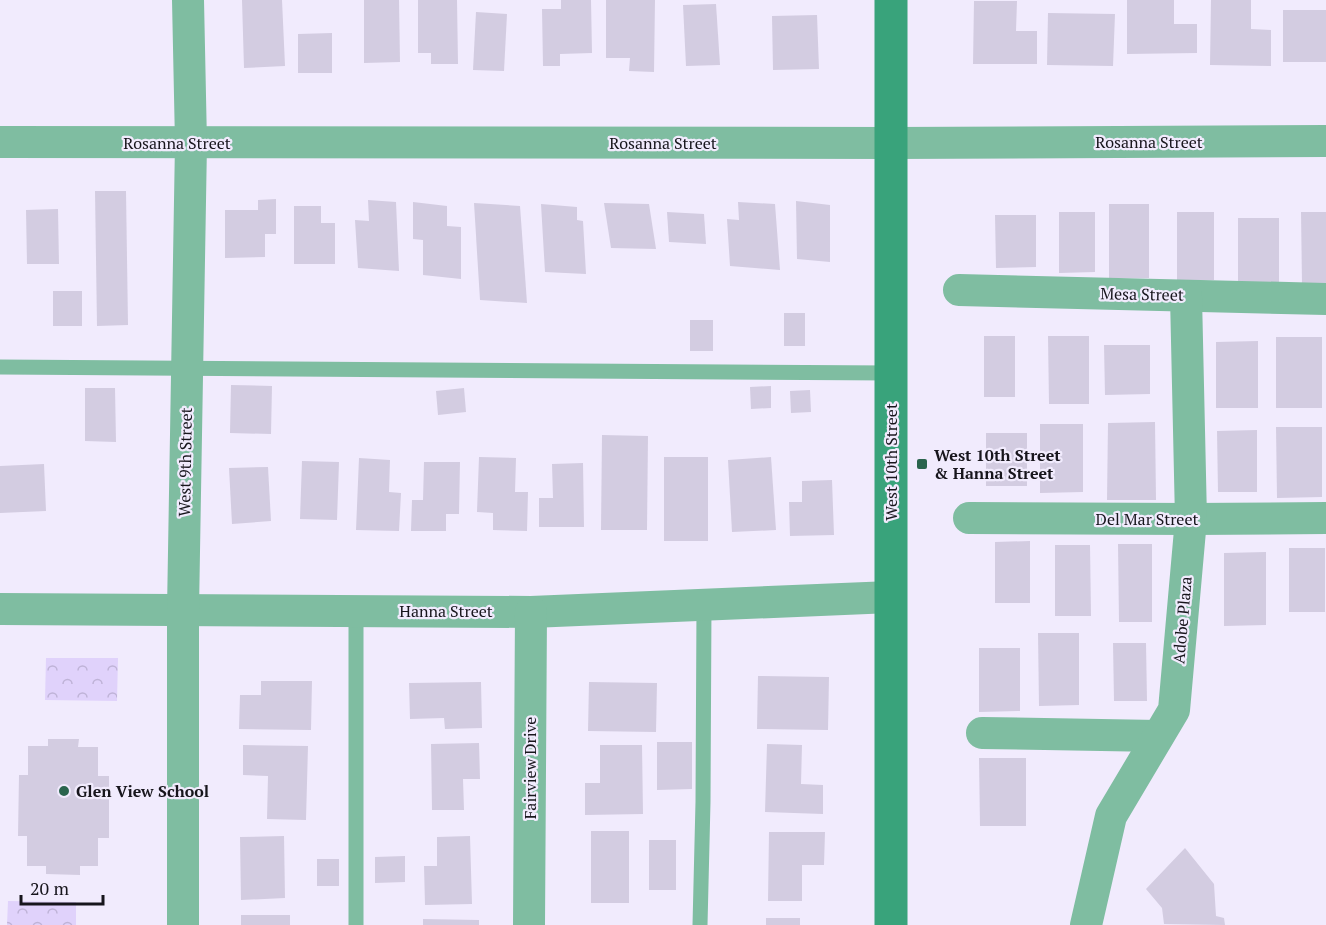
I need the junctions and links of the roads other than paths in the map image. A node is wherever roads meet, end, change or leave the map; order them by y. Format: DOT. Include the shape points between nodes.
graph roads {
  1 [pos="188,0"];
  2 [pos="891,0"];
  3 [pos="1326,141"];
  4 [pos="0,142"];
  5 [pos="191,143"];
  6 [pos="891,143"];
  7 [pos="959,290"];
  8 [pos="1186,296"];
  9 [pos="1326,299"];
  10 [pos="0,367"];
  11 [pos="187,368"];
  12 [pos="891,373"];
  13 [pos="969,518"];
  14 [pos="1326,518"];
  15 [pos="1191,519"];
  16 [pos="891,597"];
  17 [pos="704,605"];
  18 [pos="0,609"];
  19 [pos="183,610"];
  20 [pos="356,611"];
  21 [pos="531,612"];
  22 [pos="982,733"];
  23 [pos="1158,736"];
  24 [pos="183,925"];
  25 [pos="356,925"];
  26 [pos="529,925"];
  27 [pos="700,925"];
  28 [pos="891,925"];
  29 [pos="1086,925"];
  1 -- 5 [label="street, West 9th Street"];
  2 -- 6 [label="street, West 10th Street"];
  3 -- 6 [label="street, Rosanna Street"];
  4 -- 5 [label="street, Rosanna Street"];
  5 -- 6 [label="street, Rosanna Street"];
  5 -- 11 [label="street, West 9th Street"];
  6 -- 12 [label="street, West 10th Street"];
  7 -- 8 [label="street, Mesa Street"];
  8 -- 9 [label="street, Mesa Street"];
  8 -- 15 [label="street, Adobe Plaza"];
  10 -- 11 [label="lane"];
  11 -- 12 [label="lane"];
  11 -- 19 [label="street, West 9th Street"];
  12 -- 16 [label="street, West 10th Street"];
  13 -- 15 [label="street, Del Mar Street"];
  14 -- 15 [label="street, Del Mar Street"];
  15 -- 23 [label="street, Adobe Plaza" via="1174,710"];
  16 -- 17 [label="street, Hanna Street"];
  16 -- 28 [label="street, West 10th Street"];
  17 -- 21 [label="street, Hanna Street"];
  17 -- 27 [label="lane"];
  18 -- 19 [label="street, Hanna Street"];
  19 -- 20 [label="street, Hanna Street"];
  19 -- 24 [label="street, West 9th Street"];
  20 -- 21 [label="street, Hanna Street"];
  20 -- 25 [label="lane"];
  21 -- 26 [label="street, Fairview Drive"];
  22 -- 23 [label="street"];
  23 -- 29 [label="street, Adobe Plaza" via="1111,816"];
}
